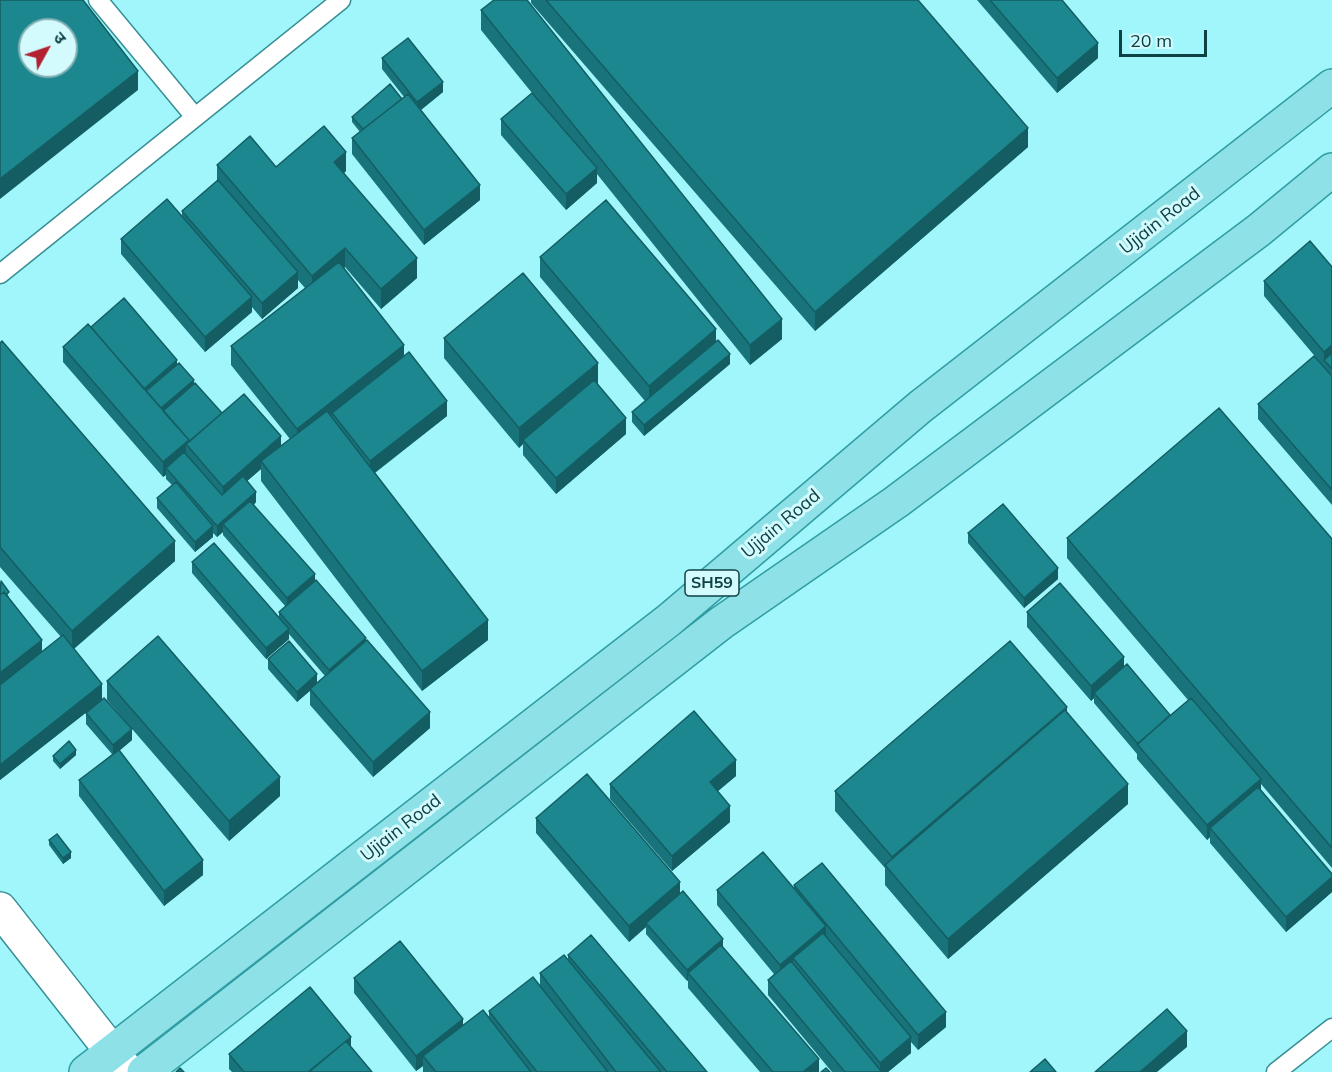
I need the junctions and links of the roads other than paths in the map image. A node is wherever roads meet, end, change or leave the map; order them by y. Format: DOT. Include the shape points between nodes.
graph roads {
  1 [pos="98,0"];
  2 [pos="341,0"];
  3 [pos="1332,86"];
  4 [pos="195,117"];
  5 [pos="1332,170"];
  6 [pos="0,274"];
  7 [pos="0,909"];
  8 [pos="1332,1028"];
  9 [pos="120,1062"];
  10 [pos="86,1072"];
  11 [pos="144,1072"];
  12 [pos="1276,1072"];
  1 -- 4 [label="lane"];
  2 -- 4 [label="lane"];
  3 -- 9 [label="main road, Ujjain Road / SH59" via="920,406 669,620"];
  4 -- 6 [label="lane"];
  5 -- 11 [label="main road, Ujjain Road / SH59" via="1259,230 896,502 721,623"];
  7 -- 9 [label="street"];
  8 -- 12 [label="lane"];
  9 -- 10 [label="main road, Ujjain Road / SH59"];
}
